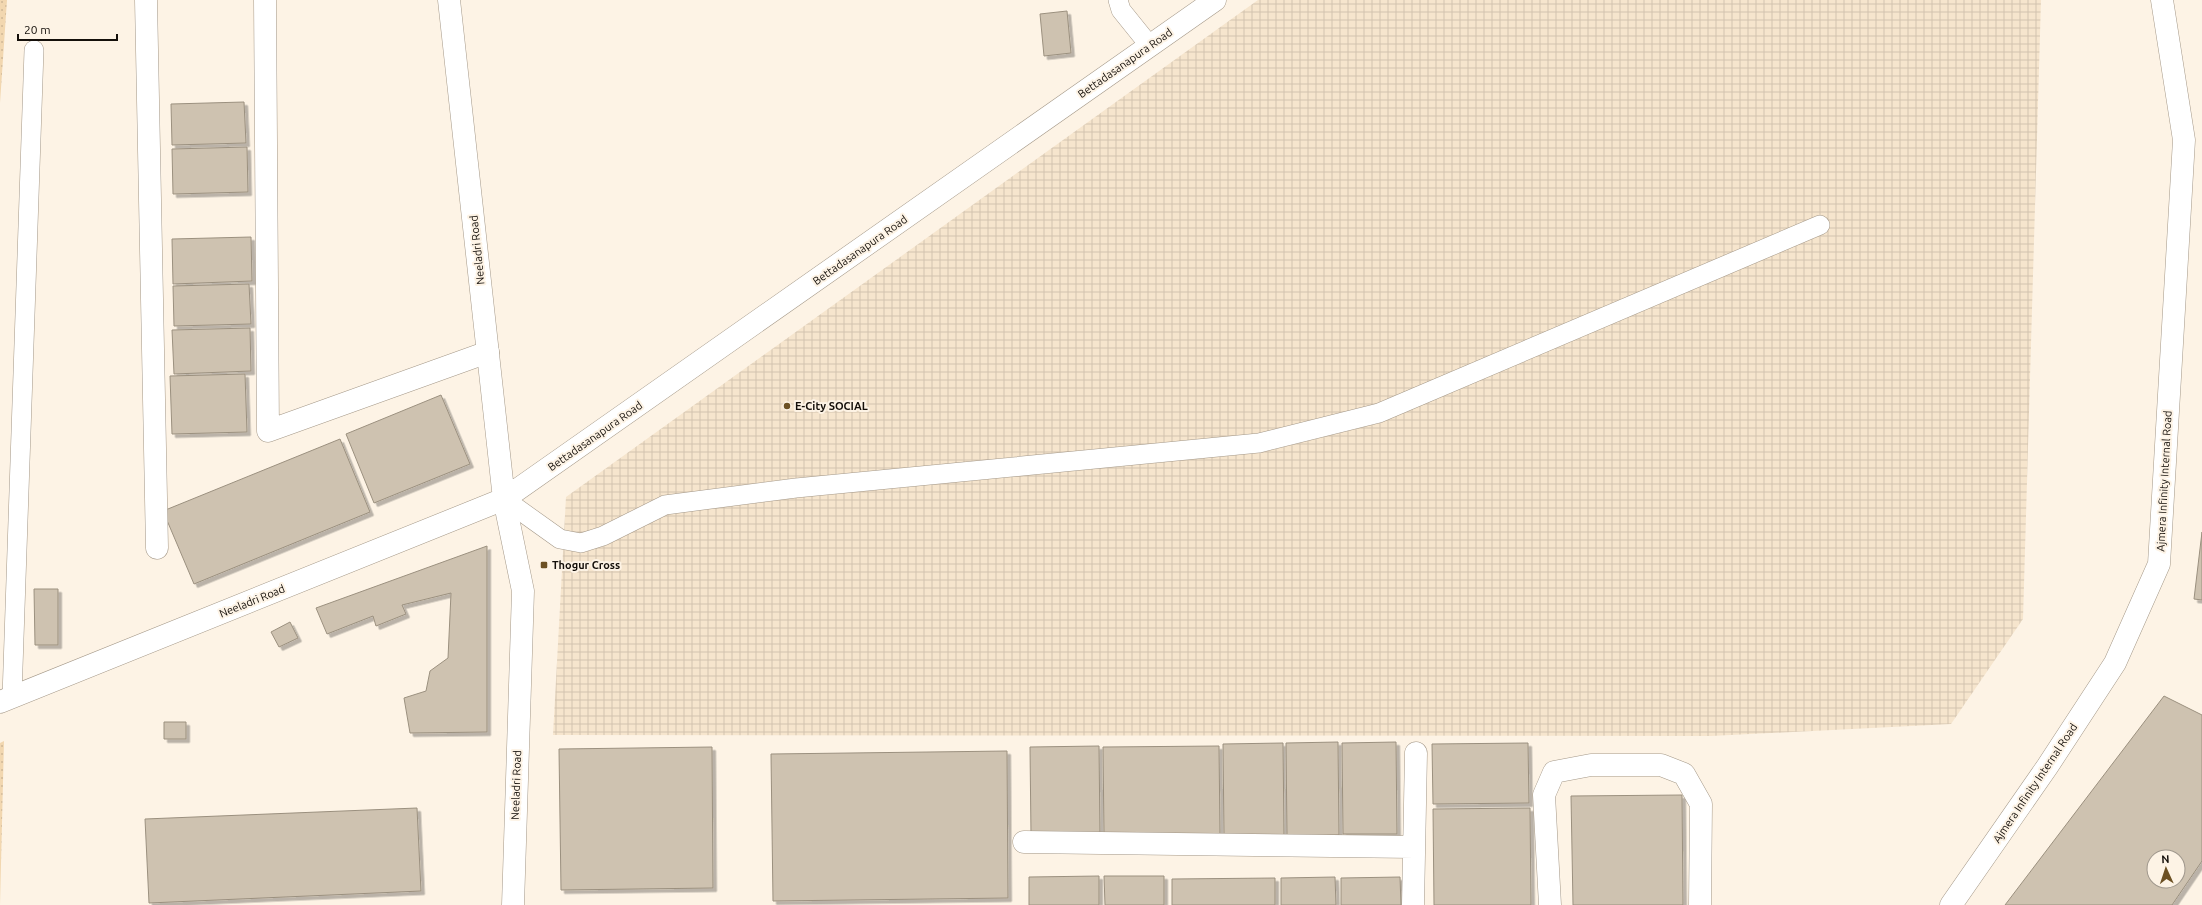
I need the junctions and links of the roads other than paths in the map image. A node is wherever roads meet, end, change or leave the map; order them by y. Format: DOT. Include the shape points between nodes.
graph roads {
  1 [pos="146,0"];
  2 [pos="265,0"];
  3 [pos="449,0"];
  4 [pos="1118,0"];
  5 [pos="1215,0"];
  6 [pos="2162,0"];
  7 [pos="1150,46"];
  8 [pos="34,50"];
  9 [pos="1820,225"];
  10 [pos="488,352"];
  11 [pos="504,499"];
  12 [pos="157,548"];
  13 [pos="6,699"];
  14 [pos="1416,753"];
  15 [pos="1024,842"];
  16 [pos="1414,846"];
  17 [pos="513,905"];
  18 [pos="1413,905"];
  19 [pos="1550,905"];
  20 [pos="1700,905"];
  21 [pos="1951,905"];
  1 -- 12 [label="street"];
  2 -- 10 [label="street" via="268,431"];
  3 -- 10 [label="street, Neeladri Road"];
  4 -- 7 [label="lane" via="1121,10"];
  5 -- 7 [label="street, Bettadasanapura Road"];
  6 -- 21 [label="street, Ajmera Infinity Internal Road" via="2184,140 2159,564 2115,663 2047,767"];
  7 -- 11 [label="street, Bettadasanapura Road"];
  8 -- 13 [label="lane"];
  9 -- 11 [label="lane" via="1379,413 1259,443 796,488 665,504 603,536 581,543 560,539"];
  10 -- 11 [label="street, Neeladri Road"];
  11 -- 13 [label="street, Neeladri Road"];
  11 -- 17 [label="street, Neeladri Road" via="523,591"];
  14 -- 16 [label="street"];
  15 -- 16 [label="street"];
  16 -- 18 [label="street"];
  19 -- 20 [label="street" via="1544,795 1554,772 1591,764 1661,765 1684,774 1701,804"];
}
